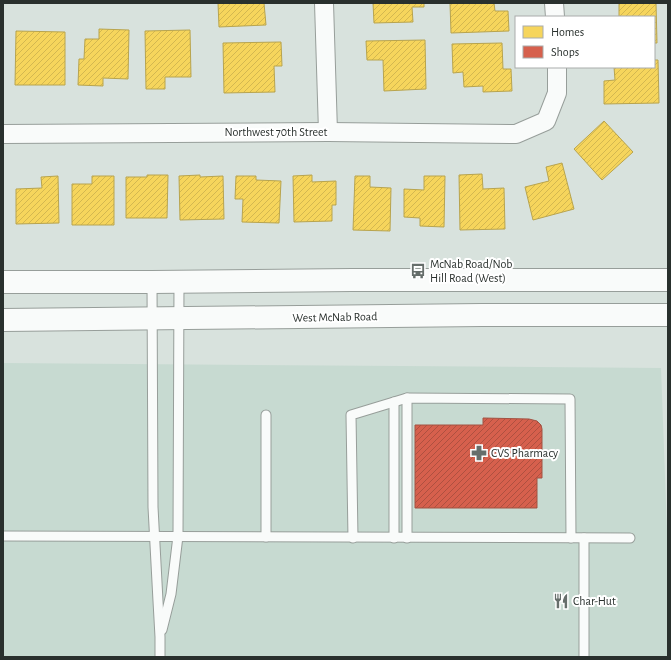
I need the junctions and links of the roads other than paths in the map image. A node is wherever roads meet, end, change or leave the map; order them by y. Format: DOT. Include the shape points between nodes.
graph roads {
  1 [pos="324,3"];
  2 [pos="554,3"];
  3 [pos="555,16"];
  4 [pos="557,68"];
  5 [pos="328,132"];
  6 [pos="3,134"];
  7 [pos="668,280"];
  8 [pos="3,282"];
  9 [pos="152,282"];
  10 [pos="179,282"];
  11 [pos="668,315"];
  12 [pos="152,319"];
  13 [pos="179,319"];
  14 [pos="3,320"];
  15 [pos="407,398"];
  16 [pos="394,402"];
  17 [pos="266,414"];
  18 [pos="3,536"];
  19 [pos="178,536"];
  20 [pos="155,537"];
  21 [pos="266,537"];
  22 [pos="353,538"];
  23 [pos="394,538"];
  24 [pos="407,538"];
  25 [pos="571,538"];
  26 [pos="584,538"];
  27 [pos="630,538"];
  28 [pos="160,637"];
  29 [pos="160,657"];
  30 [pos="584,657"];
  1 -- 5 [label="street"];
  2 -- 3 [label="street"];
  4 -- 5 [label="street, Northwest 70th Street" via="557,93 546,121 516,134"];
  5 -- 6 [label="street, Northwest 70th Street"];
  7 -- 10 [label="main road"];
  8 -- 9 [label="main road"];
  9 -- 10 [label="main road"];
  9 -- 12 [label="lane"];
  10 -- 13 [label="lane"];
  11 -- 13 [label="main road, West McNab Road"];
  12 -- 13 [label="main road, West McNab Road"];
  12 -- 14 [label="main road, West McNab Road"];
  12 -- 20 [label="lane"];
  13 -- 19 [label="lane"];
  15 -- 16 [label="lane"];
  15 -- 24 [label="lane"];
  15 -- 25 [label="lane" via="570,399"];
  16 -- 22 [label="lane" via="351,414"];
  16 -- 23 [label="lane"];
  17 -- 21 [label="lane"];
  18 -- 20 [label="lane"];
  19 -- 20 [label="lane"];
  19 -- 21 [label="lane"];
  19 -- 28 [label="lane" via="171,594"];
  20 -- 28 [label="lane"];
  21 -- 22 [label="lane"];
  22 -- 23 [label="lane"];
  23 -- 24 [label="lane"];
  24 -- 25 [label="lane"];
  25 -- 26 [label="lane"];
  26 -- 27 [label="lane"];
  26 -- 30 [label="lane"];
  28 -- 29 [label="lane"];
}
